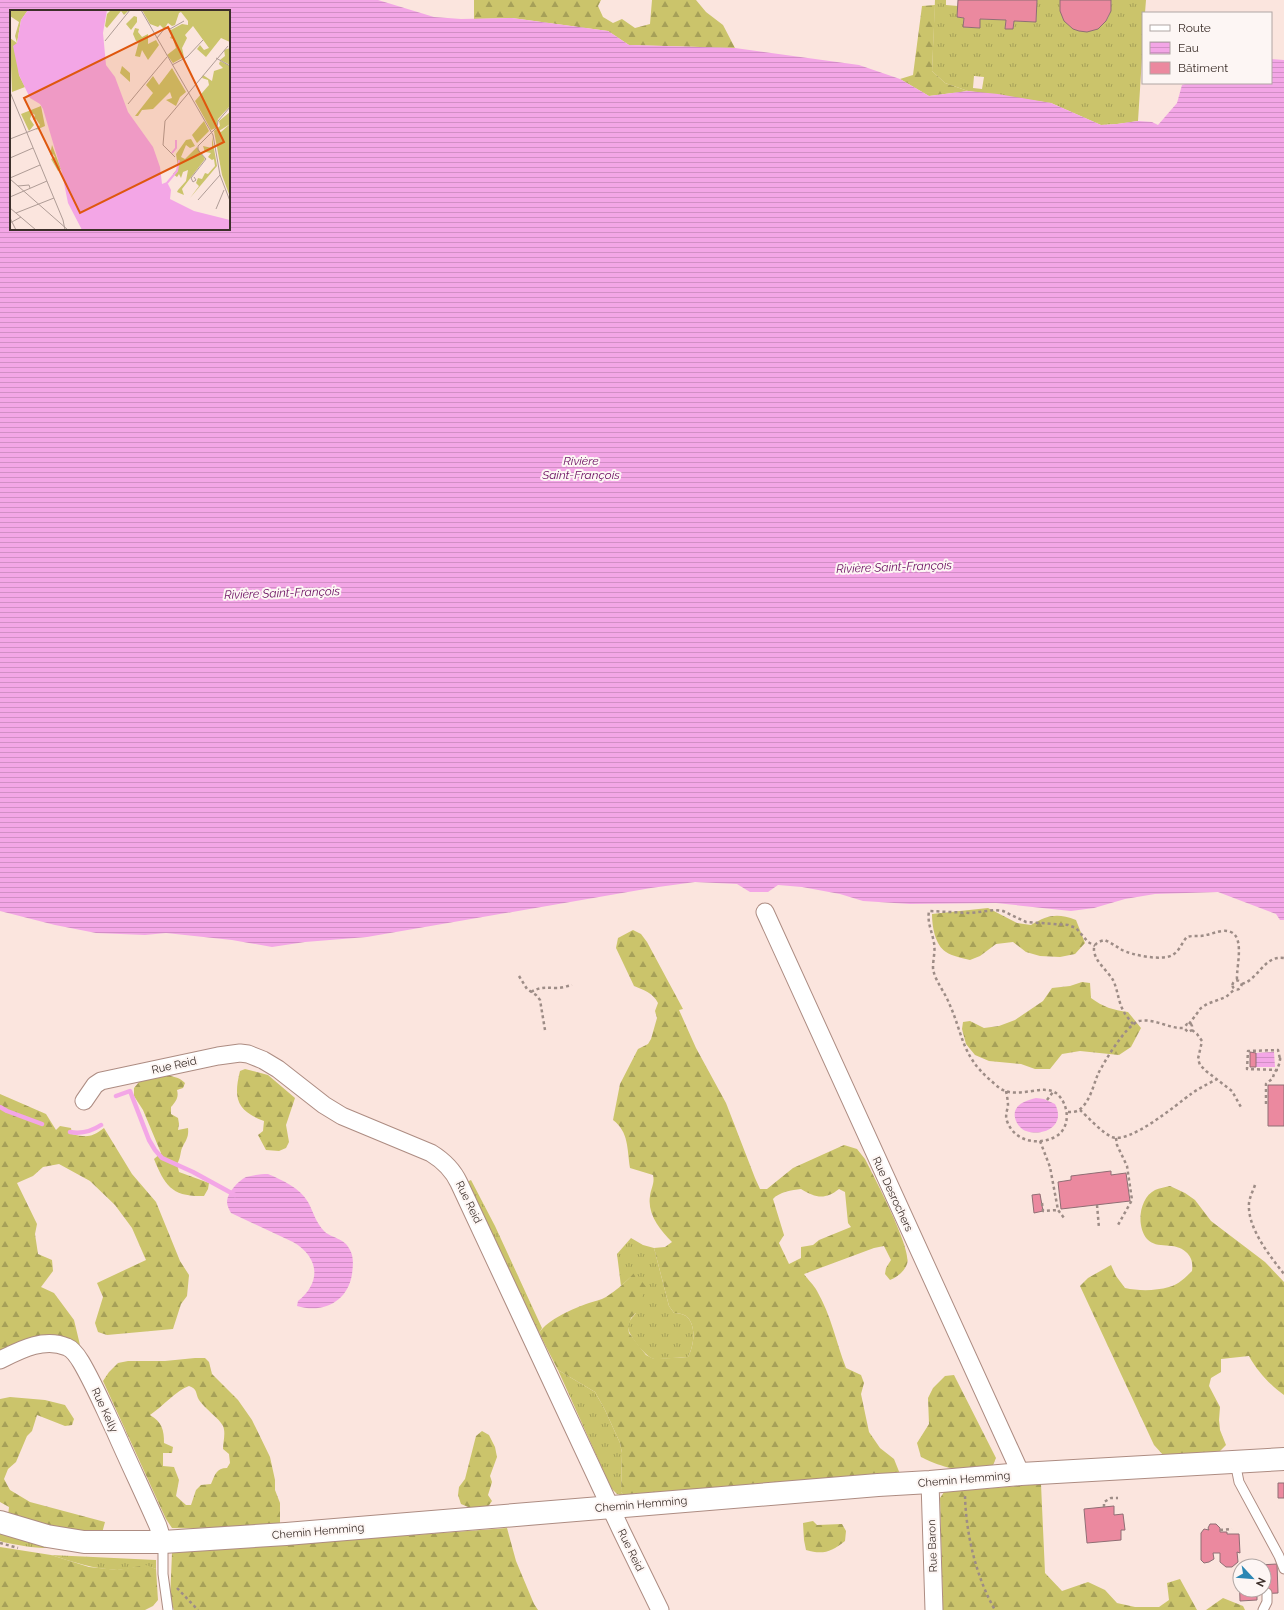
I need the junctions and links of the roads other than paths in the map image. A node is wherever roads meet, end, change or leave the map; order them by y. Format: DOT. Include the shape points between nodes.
graph roads {
  1 [pos="765,912"];
  2 [pos="84,1102"];
  3 [pos="0,1360"];
  4 [pos="1284,1459"];
  5 [pos="1235,1462"];
  6 [pos="1021,1474"];
  7 [pos="930,1482"];
  8 [pos="610,1507"];
  9 [pos="0,1522"];
  10 [pos="163,1542"];
  11 [pos="1284,1569"];
  12 [pos="1267,1598"];
  13 [pos="168,1610"];
  14 [pos="660,1610"];
  15 [pos="934,1610"];
  16 [pos="1263,1610"];
  1 -- 6 [label="street, Rue Desrochers"];
  2 -- 8 [label="street, Rue Reid" via="95,1084 101,1081 218,1056 248,1054 272,1065 342,1116 439,1158 453,1171 460,1183"];
  3 -- 10 [label="street, Rue Kelly" via="24,1348 44,1344 69,1347 74,1352 101,1401"];
  4 -- 5 [label="street, Chemin Hemming"];
  5 -- 6 [label="street, Chemin Hemming"];
  5 -- 11 [label="lane" via="1239,1482"];
  6 -- 7 [label="street, Chemin Hemming"];
  7 -- 8 [label="street, Chemin Hemming"];
  7 -- 15 [label="street, Rue Baron"];
  8 -- 10 [label="street, Chemin Hemming"];
  8 -- 14 [label="street, Rue Reid"];
  9 -- 10 [label="street, Chemin Hemming" via="48,1536 84,1542"];
  10 -- 13 [label="lane" via="162,1574"];
  12 -- 16 [label="lane"];
}
